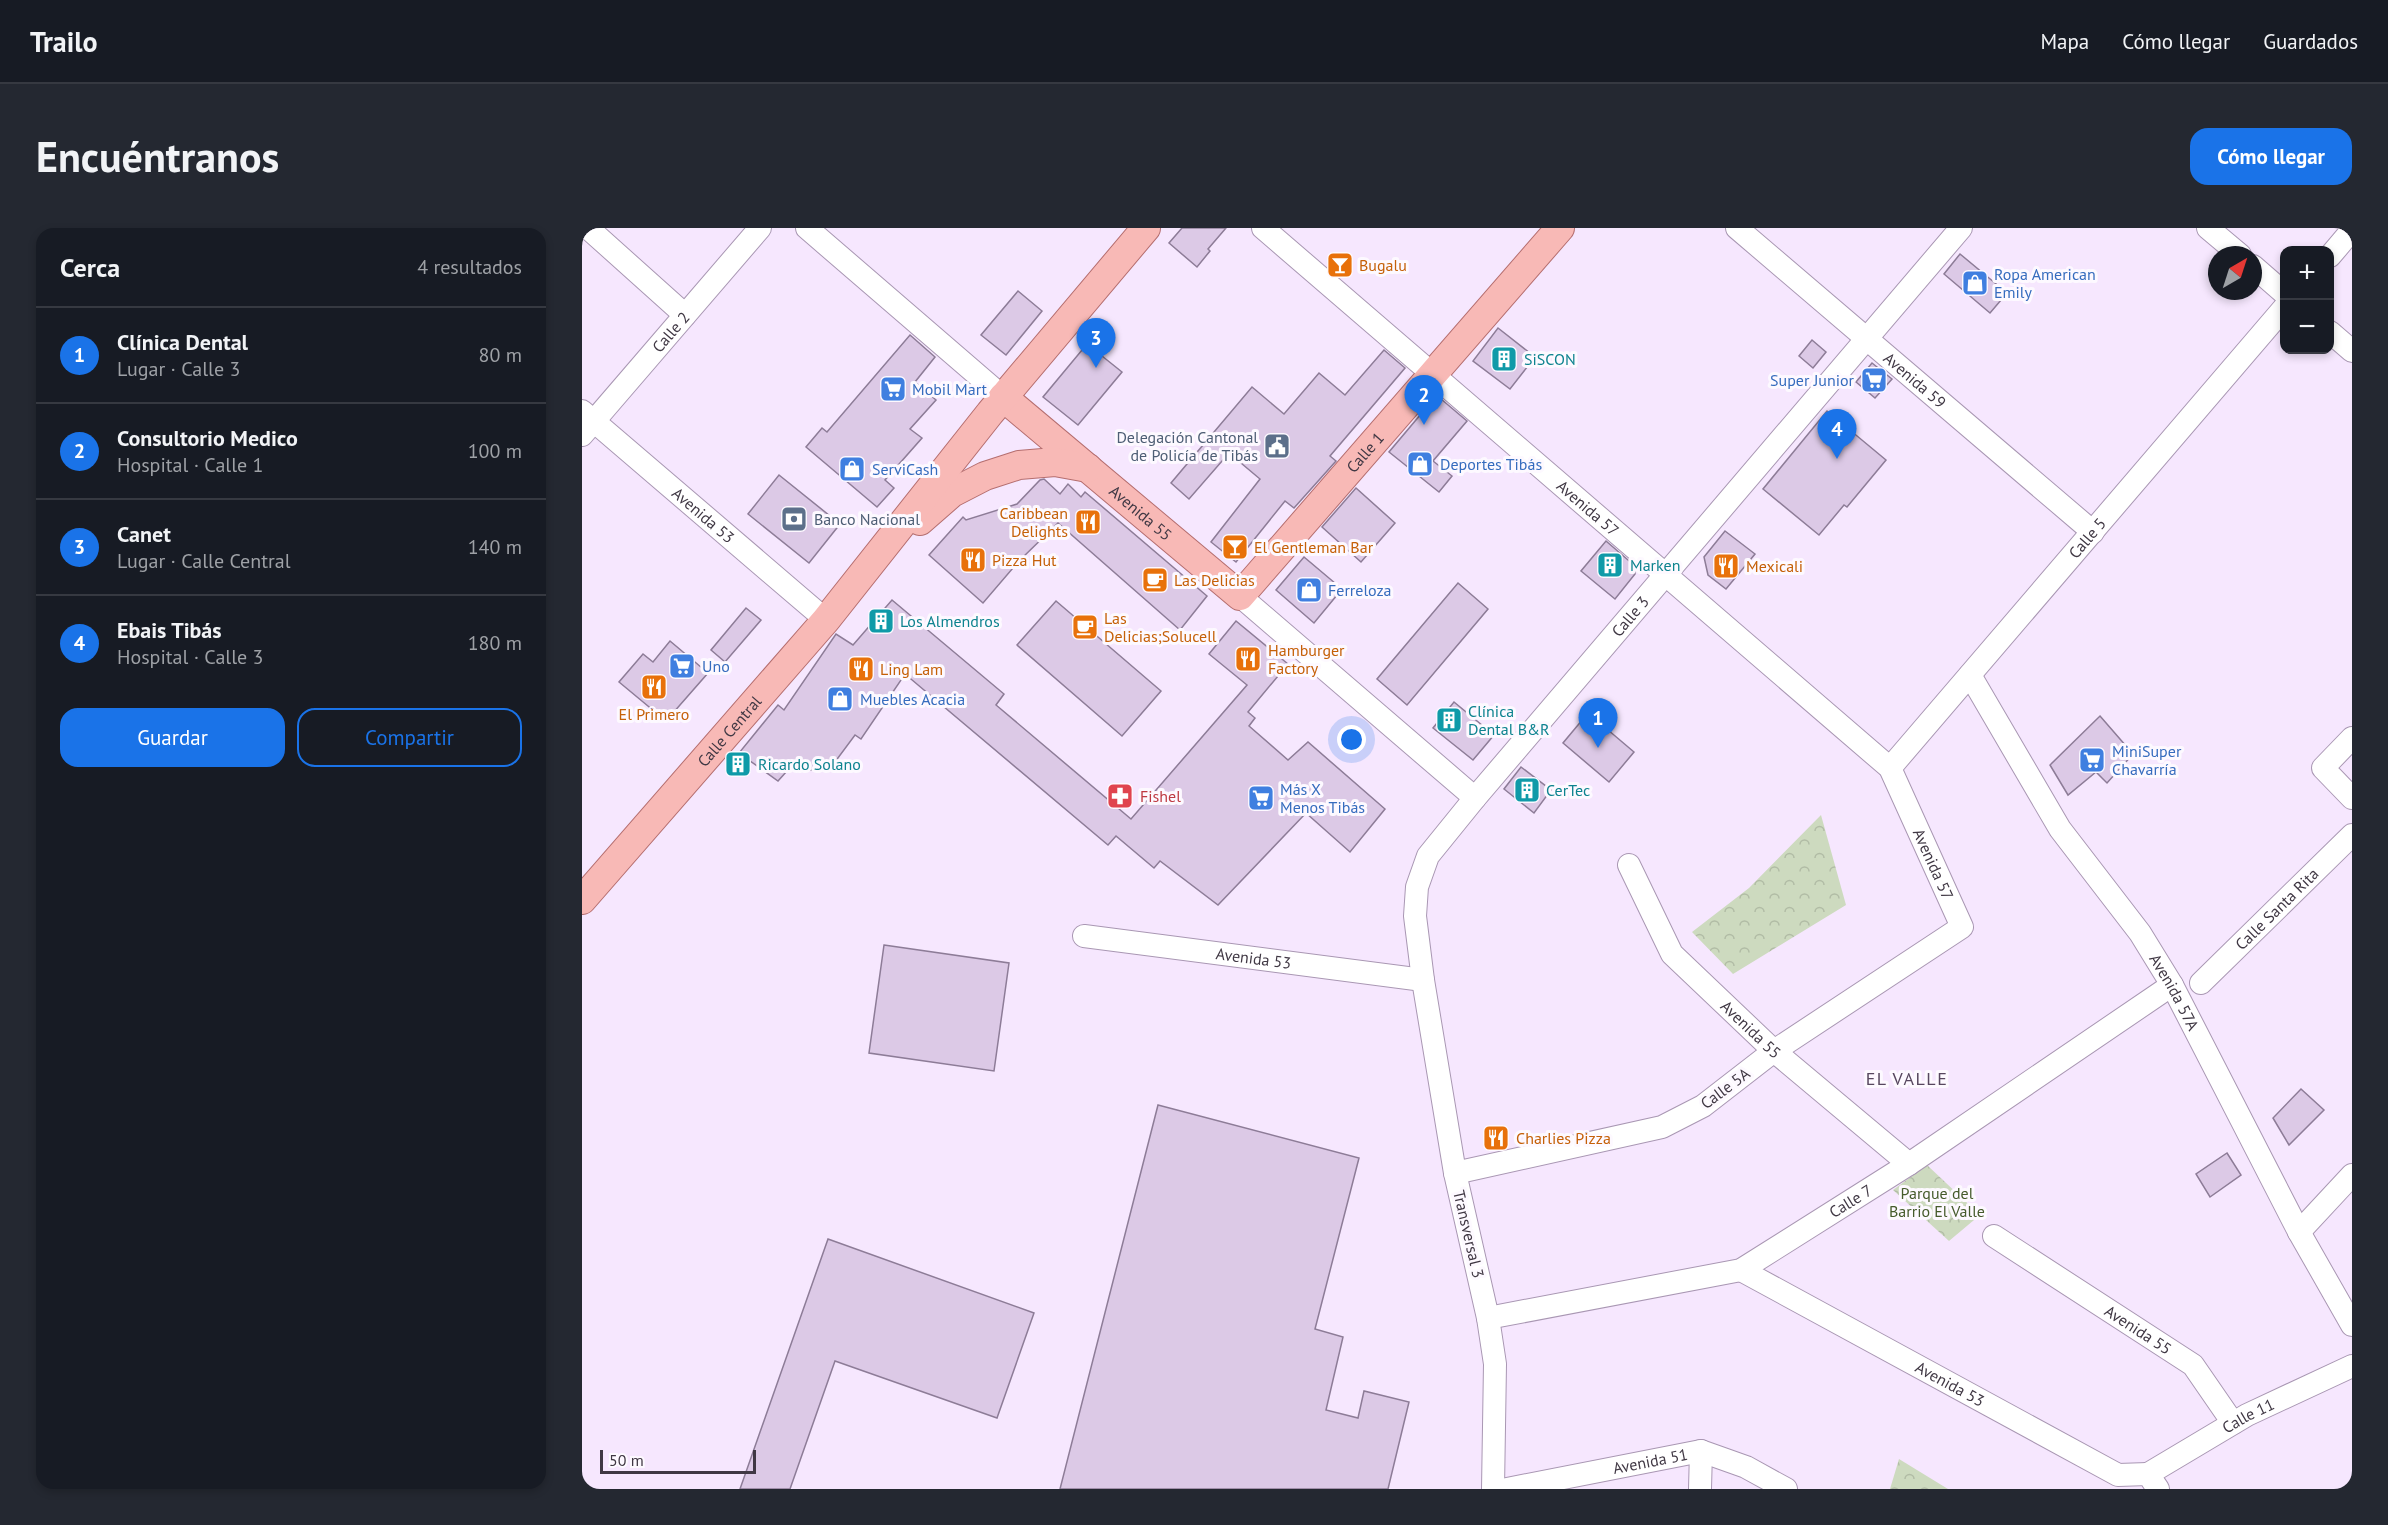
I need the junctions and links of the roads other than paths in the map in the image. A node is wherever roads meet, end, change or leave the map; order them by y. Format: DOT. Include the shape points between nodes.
graph roads {
  1 [pos="588,228"];
  2 [pos="760,228"];
  3 [pos="807,228"];
  4 [pos="1146,228"];
  5 [pos="1263,228"];
  6 [pos="1560,228"];
  7 [pos="1737,228"];
  8 [pos="1961,228"];
  9 [pos="2208,228"];
  10 [pos="2352,230"];
  11 [pos="2229,246"];
  12 [pos="2334,251"];
  13 [pos="2262,274"];
  14 [pos="2280,290"];
  15 [pos="2280,313"];
  16 [pos="686,315"];
  17 [pos="2334,335"];
  18 [pos="1867,338"];
  19 [pos="2352,351"];
  20 [pos="1433,375"];
  21 [pos="1003,397"];
  22 [pos="586,422"];
  23 [pos="1089,468"];
  24 [pos="2093,532"];
  25 [pos="873,562"];
  26 [pos="1665,575"];
  27 [pos="1240,596"];
  28 [pos="826,620"];
  29 [pos="1970,675"];
  30 [pos="2352,738"];
  31 [pos="1890,768"];
  32 [pos="1475,798"];
  33 [pos="2352,798"];
  34 [pos="2352,835"];
  35 [pos="1629,865"];
  36 [pos="582,900"];
  37 [pos="1962,927"];
  38 [pos="1084,936"];
  39 [pos="1423,980"];
  40 [pos="2201,982"];
  41 [pos="2172,986"];
  42 [pos="1774,1051"];
  43 [pos="1910,1164"];
  44 [pos="1455,1173"];
  45 [pos="2352,1175"];
  46 [pos="2299,1232"];
  47 [pos="1994,1236"];
  48 [pos="1741,1270"];
  49 [pos="1488,1318"];
  50 [pos="2352,1324"];
  51 [pos="2352,1366"];
  52 [pos="2233,1423"];
  53 [pos="1701,1451"];
  54 [pos="2153,1482"];
  55 [pos="1493,1489"];
  56 [pos="1507,1489"];
  57 [pos="1700,1489"];
  58 [pos="1786,1489"];
  1 -- 16 [label="street"];
  2 -- 16 [label="street, Calle 2"];
  3 -- 21 [label="street, Avenida 55"];
  4 -- 21 [label="main road, Calle Central"];
  5 -- 20 [label="street, Avenida 57"];
  6 -- 20 [label="main road, Calle 1"];
  7 -- 18 [label="street, Avenida 59"];
  8 -- 18 [label="street, Calle 3"];
  9 -- 11 [label="street"];
  10 -- 12 [label="street"];
  13 -- 14 [label="street"];
  15 -- 24 [label="street, Calle 5"];
  16 -- 22 [label="street, Calle 2"];
  17 -- 19 [label="street"];
  18 -- 24 [label="street, Avenida 59"];
  18 -- 26 [label="street, Calle 3"];
  20 -- 26 [label="street, Avenida 57"];
  20 -- 27 [label="main road, Calle 1"];
  21 -- 23 [label="main road, Avenida 55"];
  21 -- 25 [label="main road, Calle Central"];
  22 -- 28 [label="street, Avenida 53"];
  23 -- 25 [label="main road, Calle Central" via="1055,462 1019,465 985,476 952,493"];
  23 -- 27 [label="main road, Avenida 55"];
  24 -- 29 [label="street, Calle 5"];
  25 -- 28 [label="main road, Calle Central"];
  26 -- 31 [label="street, Avenida 57"];
  26 -- 32 [label="street, Calle 3"];
  27 -- 32 [label="street, Avenida 55"];
  28 -- 36 [label="main road, Calle Central"];
  29 -- 31 [label="street, Calle 5"];
  29 -- 41 [label="street, Avenida 57A" via="2060,829 2140,933"];
  30 -- 33 [label="street" via="2323,768"];
  31 -- 37 [label="street, Avenida 57"];
  32 -- 39 [label="street, Calle 3" via="1428,856 1417,887 1415,916"];
  34 -- 40 [label="street, Calle Santa Rita"];
  35 -- 42 [label="street, Avenida 55" via="1671,954"];
  37 -- 42 [label="street, Calle 5A"];
  38 -- 39 [label="street, Avenida 53"];
  39 -- 44 [label="street, Transversal 3"];
  41 -- 43 [label="street, Calle 7"];
  41 -- 46 [label="street, Avenida 57A"];
  42 -- 43 [label="street, Avenida 55"];
  42 -- 44 [label="street, Calle 5A" via="1704,1106 1662,1127"];
  43 -- 48 [label="street, Calle 7"];
  44 -- 49 [label="street, Transversal 3"];
  45 -- 46 [label="street"];
  46 -- 50 [label="street, Avenida 57A"];
  47 -- 52 [label="street, Avenida 55" via="2193,1365"];
  48 -- 49 [label="street, Calle 7"];
  48 -- 54 [label="street, Avenida 53" via="2118,1475"];
  49 -- 55 [label="street, Transversal 3" via="1495,1364"];
  51 -- 52 [label="street, Calle 11"];
  52 -- 54 [label="street, Calle 11"];
  53 -- 56 [label="street, Avenida 51"];
  53 -- 57 [label="street"];
  53 -- 58 [label="street, Avenida 51" via="1746,1467"];
}
